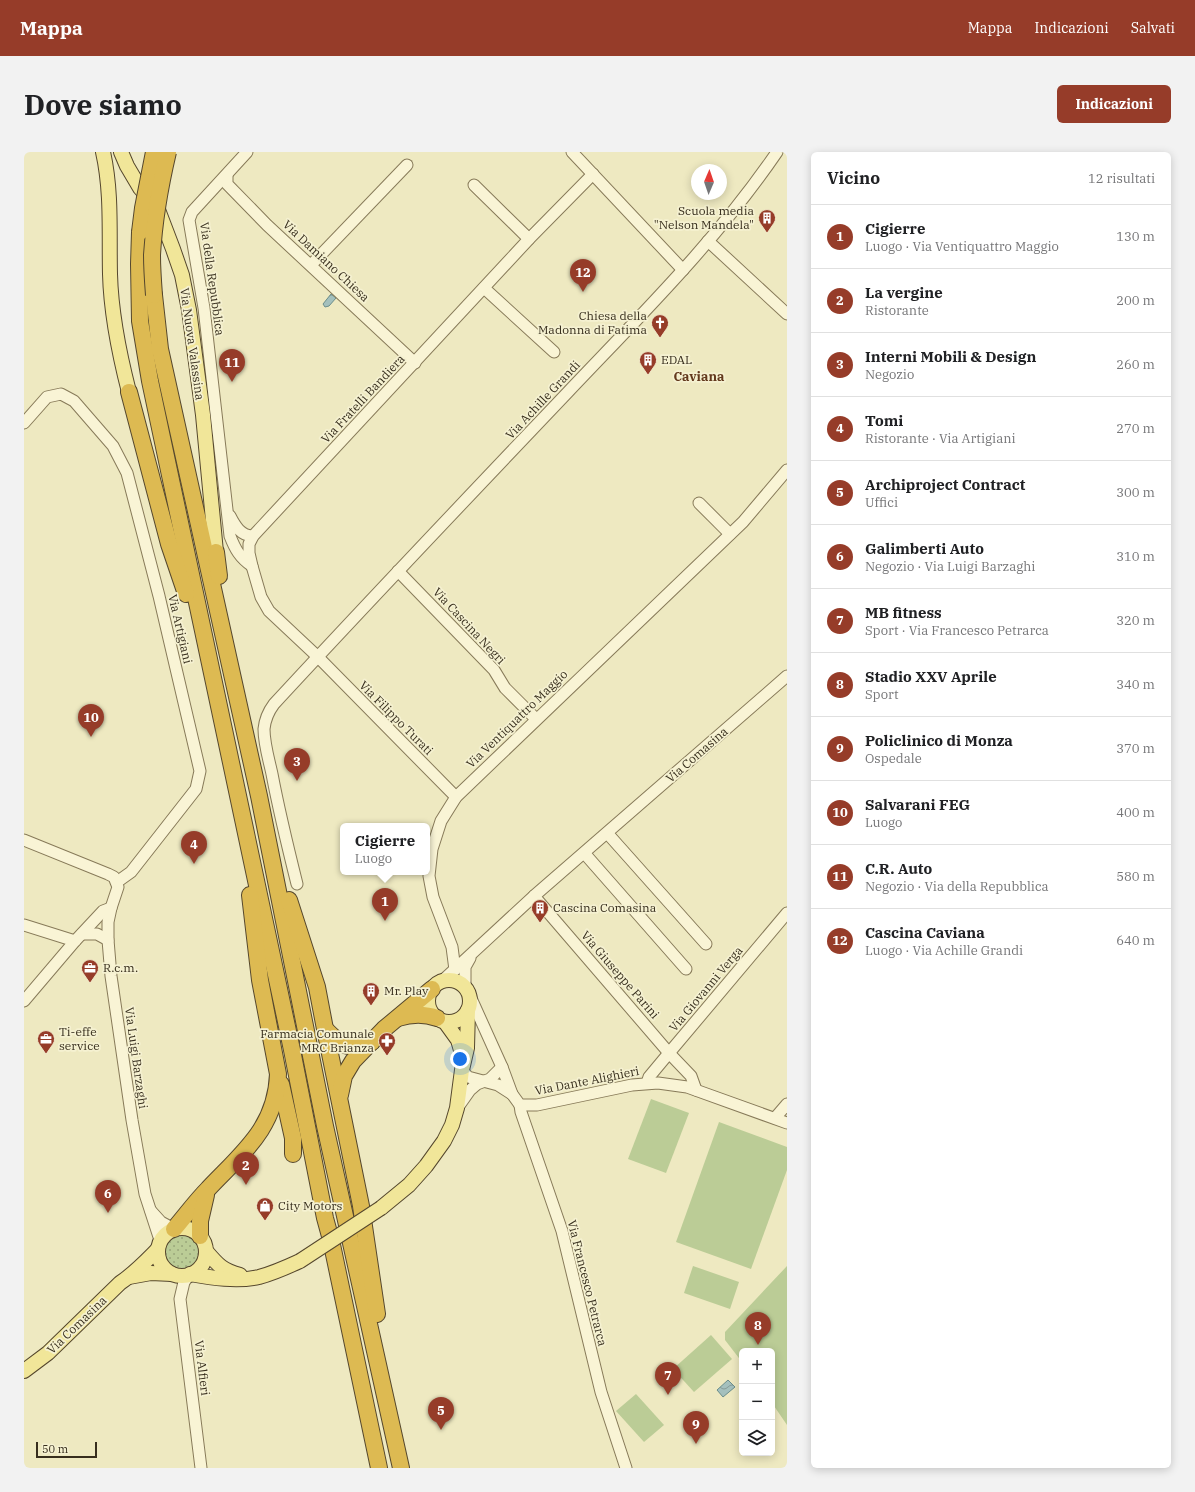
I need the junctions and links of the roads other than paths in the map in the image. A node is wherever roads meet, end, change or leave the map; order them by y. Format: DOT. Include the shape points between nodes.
graph roads {
  1 [pos="103,152"];
  2 [pos="121,152"];
  3 [pos="154,152"];
  4 [pos="168,152"];
  5 [pos="247,152"];
  6 [pos="572,152"];
  7 [pos="777,152"];
  8 [pos="407,165"];
  9 [pos="593,174"];
  10 [pos="227,175"];
  11 [pos="474,185"];
  12 [pos="529,239"];
  13 [pos="708,241"];
  14 [pos="311,266"];
  15 [pos="683,270"];
  16 [pos="484,288"];
  17 [pos="787,314"];
  18 [pos="554,352"];
  19 [pos="415,363"];
  20 [pos="129,392"];
  21 [pos="24,423"];
  22 [pos="787,470"];
  23 [pos="699,503"];
  24 [pos="227,511"];
  25 [pos="730,534"];
  26 [pos="254,536"];
  27 [pos="216,552"];
  28 [pos="252,566"];
  29 [pos="398,570"];
  30 [pos="318,657"];
  31 [pos="212,671"];
  32 [pos="787,676"];
  33 [pos="233,683"];
  34 [pos="536,719"];
  35 [pos="259,796"];
  36 [pos="456,797"];
  37 [pos="245,833"];
  38 [pos="608,834"];
  39 [pos="24,840"];
  40 [pos="585,854"];
  41 [pos="117,882"];
  42 [pos="297,884"];
  43 [pos="534,896"];
  44 [pos="111,908"];
  45 [pos="787,913"];
  46 [pos="24,925"];
  47 [pos="78,937"];
  48 [pos="108,940"];
  49 [pos="706,944"];
  50 [pos="472,953"];
  51 [pos="686,969"];
  52 [pos="454,970"];
  53 [pos="436,986"];
  54 [pos="468,998"];
  55 [pos="24,1001"];
  56 [pos="396,1019"];
  57 [pos="441,1020"];
  58 [pos="324,1029"];
  59 [pos="372,1042"];
  60 [pos="669,1052"];
  61 [pos="463,1065"];
  62 [pos="502,1067"];
  63 [pos="278,1074"];
  64 [pos="484,1082"];
  65 [pos="647,1083"];
  66 [pos="696,1090"];
  67 [pos="512,1094"];
  68 [pos="340,1102"];
  69 [pos="787,1104"];
  70 [pos="520,1105"];
  71 [pos="457,1108"];
  72 [pos="775,1118"];
  73 [pos="787,1123"];
  74 [pos="293,1154"];
  75 [pos="208,1189"];
  76 [pos="150,1209"];
  77 [pos="174,1228"];
  78 [pos="200,1236"];
  79 [pos="159,1244"];
  80 [pos="206,1252"];
  81 [pos="172,1274"];
  82 [pos="190,1274"];
  83 [pos="129,1277"];
  84 [pos="258,1277"];
  85 [pos="24,1371"];
  86 [pos="383,1383"];
  87 [pos="201,1468"];
  88 [pos="379,1468"];
  89 [pos="401,1468"];
  90 [pos="626,1468"];
  1 -- 20 [label="main road" via="108,178 110,276 114,320"];
  2 -- 27 [label="main road, Via Nuova Valassina" via="140,188 157,208 182,275 202,408"];
  3 -- 31 [label="highway, bridge" via="140,232 139,284 143,339"];
  4 -- 33 [label="highway, bridge" via="152,256 160,350"];
  5 -- 10 [label="street, Via della Repubblica"];
  6 -- 9 [label="street"];
  7 -- 13 [label="street, Via Achille Grandi"];
  8 -- 14 [label="street"];
  9 -- 12 [label="street, Via Fratelli Bandiera"];
  9 -- 15 [label="street"];
  10 -- 14 [label="street, Via Damiano Chiesa" via="227,184"];
  10 -- 24 [label="street, Via della Repubblica" via="192,212 189,220 204,308"];
  11 -- 12 [label="street"];
  12 -- 16 [label="street, Via Fratelli Bandiera"];
  13 -- 15 [label="street, Via Achille Grandi"];
  13 -- 17 [label="street"];
  14 -- 19 [label="street, Via Damiano Chiesa"];
  15 -- 29 [label="street, Via Achille Grandi"];
  16 -- 18 [label="street"];
  16 -- 19 [label="street, Via Fratelli Bandiera"];
  19 -- 26 [label="street, Via Fratelli Bandiera"];
  20 -- 31 [label="highway" via="170,544 205,659"];
  21 -- 41 [label="street, Via Artigiani" via="47,397 61,394 74,401 113,446 127,473 200,771 196,789 131,872"];
  22 -- 25 [label="street, Via Ventiquattro Maggio"];
  23 -- 25 [label="street"];
  24 -- 26 [label="street" via="238,530 248,536"];
  24 -- 28 [label="street, Via della Repubblica" via="230,536 235,548"];
  25 -- 34 [label="street, Via Ventiquattro Maggio"];
  26 -- 28 [label="street, Via Fratelli Bandiera" via="249,553"];
  27 -- 33 [label="highway"];
  28 -- 30 [label="street, Via Fratelli Bandiera" via="261,597 269,611"];
  29 -- 30 [label="street, Via Achille Grandi"];
  29 -- 34 [label="street, Via Cascina Negri" via="494,670 505,688"];
  30 -- 36 [label="street, Via Filippo Turati"];
  30 -- 42 [label="street, Via Achille Grandi" via="274,704 265,720 264,730"];
  31 -- 37 [label="highway"];
  32 -- 38 [label="street, Via Comasina"];
  33 -- 35 [label="highway"];
  34 -- 36 [label="street, Via Ventiquattro Maggio"];
  35 -- 58 [label="highway" via="266,809 294,916 318,987"];
  35 -- 86 [label="highway" via="325,1126"];
  36 -- 52 [label="street, Via Ventiquattro Maggio" via="441,822 432,849 430,876 433,897 452,947"];
  37 -- 63 [label="highway" via="260,980"];
  37 -- 88 [label="highway"];
  38 -- 40 [label="street, Via Comasina"];
  38 -- 49 [label="street"];
  39 -- 41 [label="street" via="108,874"];
  40 -- 43 [label="street, Via Comasina"];
  40 -- 51 [label="street"];
  41 -- 44 [label="street, Via Luigi Barzaghi" via="118,891"];
  43 -- 50 [label="street, Via Comasina"];
  43 -- 60 [label="street, Via Giuseppe Parini"];
  44 -- 47 [label="street" via="103,911"];
  44 -- 48 [label="street, Via Luigi Barzaghi"];
  45 -- 60 [label="street, Via Giovanni Verga"];
  46 -- 47 [label="street"];
  47 -- 48 [label="street" via="97,934"];
  47 -- 55 [label="street"];
  48 -- 76 [label="street, Via Luigi Barzaghi" via="132,1120"];
  50 -- 52 [label="street, Via Comasina"];
  50 -- 54 [label="street" via="465,967"];
  52 -- 53 [label="street, Via Comasina"];
  53 -- 54 [label="main road" via="447,980 454,981"];
  53 -- 56 [label="highway"];
  53 -- 57 [label="main road" via="428,1001 432,1013"];
  54 -- 57 [label="main road" via="464,1016 452,1022"];
  54 -- 61 [label="main road" via="467,1048"];
  54 -- 62 [label="street"];
  56 -- 57 [label="highway" via="409,1014 429,1015"];
  56 -- 59 [label="highway"];
  57 -- 61 [label="main road" via="458,1040"];
  58 -- 59 [label="highway" via="338,1043 346,1046"];
  58 -- 68 [label="highway"];
  59 -- 68 [label="highway" via="353,1061 344,1076 340,1088"];
  60 -- 65 [label="street, Via Giovanni Verga"];
  60 -- 66 [label="street, Via Giuseppe Parini" via="691,1076"];
  61 -- 64 [label="street" via="468,1077"];
  61 -- 71 [label="main road"];
  62 -- 64 [label="street" via="496,1075"];
  62 -- 67 [label="street"];
  63 -- 74 [label="highway" via="293,1138"];
  63 -- 75 [label="highway" via="278,1088 266,1122 243,1153"];
  64 -- 67 [label="street" via="498,1085"];
  64 -- 71 [label="street" via="470,1090"];
  65 -- 66 [label="street, Via Dante Alighieri" via="674,1084"];
  65 -- 70 [label="street, Via Dante Alighieri" via="537,1105"];
  66 -- 72 [label="street, Via Dante Alighieri"];
  67 -- 70 [label="street, Via Dante Alighieri"];
  68 -- 86 [label="highway" via="368,1249 383,1348"];
  69 -- 72 [label="street"];
  70 -- 90 [label="street, Via Francesco Petrarca" via="562,1232 601,1392"];
  71 -- 84 [label="main road, bridge" via="444,1141 409,1185 381,1208 300,1261"];
  72 -- 73 [label="street, Via Dante Alighieri"];
  75 -- 77 [label="highway"];
  75 -- 78 [label="highway" via="202,1207"];
  76 -- 77 [label="street" via="162,1222"];
  76 -- 79 [label="street, Via Luigi Barzaghi"];
  77 -- 78 [label="main road" via="188,1228"];
  77 -- 79 [label="main road" via="164,1235"];
  78 -- 80 [label="main road" via="205,1243"];
  79 -- 81 [label="main road" via="160,1264"];
  79 -- 83 [label="main road, Via Comasina"];
  80 -- 82 [label="main road" via="202,1265"];
  80 -- 84 [label="main road" via="227,1271"];
  81 -- 82 [label="main road"];
  81 -- 83 [label="main road, Via Comasina" via="151,1273"];
  82 -- 84 [label="main road" via="224,1278"];
  82 -- 87 [label="street, Via Alfieri" via="184,1282 180,1299"];
  83 -- 85 [label="main road, Via Comasina" via="48,1353"];
  86 -- 89 [label="highway"];
}
